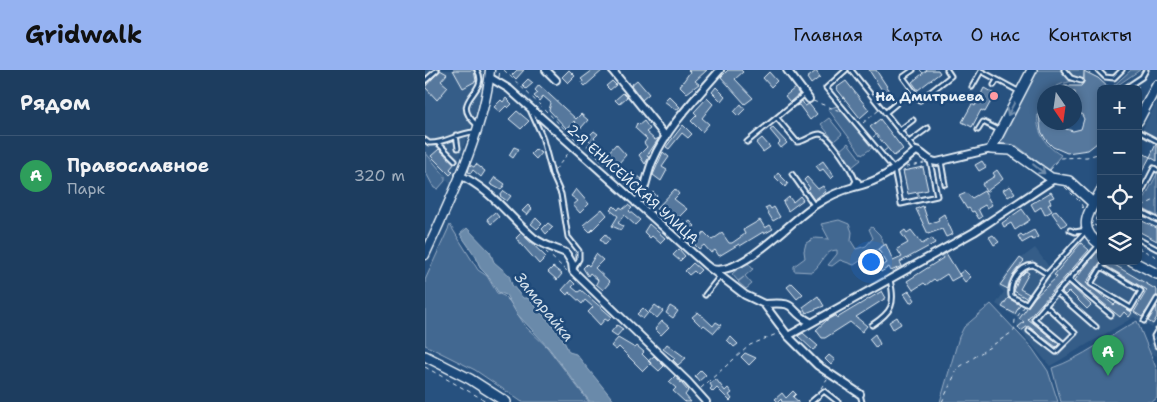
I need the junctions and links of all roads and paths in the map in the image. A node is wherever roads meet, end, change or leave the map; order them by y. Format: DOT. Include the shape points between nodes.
graph roads {
  1 [pos="437,70"];
  2 [pos="477,70"];
  3 [pos="500,70"];
  4 [pos="546,70"];
  5 [pos="612,70"];
  6 [pos="720,70"];
  7 [pos="787,70"];
  8 [pos="846,70"];
  9 [pos="851,70"];
  10 [pos="913,70"];
  11 [pos="920,70"];
  12 [pos="947,70"];
  13 [pos="1032,70"];
  14 [pos="1064,70"];
  15 [pos="1098,70"];
  16 [pos="1121,70"];
  17 [pos="1146,70"];
  18 [pos="489,73"];
  19 [pos="507,73"];
  20 [pos="923,74"];
  21 [pos="556,80"];
  22 [pos="997,80"];
  23 [pos="425,81"];
  24 [pos="498,81"];
  25 [pos="1081,81"];
  26 [pos="994,85"];
  27 [pos="1130,85"];
  28 [pos="1157,85"];
  29 [pos="972,87"];
  30 [pos="1021,92"];
  31 [pos="807,96"];
  32 [pos="966,98"];
  33 [pos="897,103"];
  34 [pos="882,108"];
  35 [pos="531,112"];
  36 [pos="845,112"];
  37 [pos="885,112"];
  38 [pos="1142,113"];
  39 [pos="777,118"];
  40 [pos="913,120"];
  41 [pos="860,126"];
  42 [pos="928,128"];
  43 [pos="476,129"];
  44 [pos="900,130"];
  45 [pos="978,130"];
  46 [pos="1000,130"];
  47 [pos="1142,134"];
  48 [pos="456,135"];
  49 [pos="666,137"];
  50 [pos="425,140"];
  51 [pos="1157,141"];
  52 [pos="747,142"];
  53 [pos="909,142"];
  54 [pos="439,144"];
  55 [pos="573,146"];
  56 [pos="458,148"];
  57 [pos="991,149"];
  58 [pos="916,151"];
  59 [pos="1097,153"];
  60 [pos="455,160"];
  61 [pos="941,161"];
  62 [pos="929,162"];
  63 [pos="905,167"];
  64 [pos="894,169"];
  65 [pos="1157,170"];
  66 [pos="552,174"];
  67 [pos="792,174"];
  68 [pos="459,175"];
  69 [pos="1051,176"];
  70 [pos="945,184"];
  71 [pos="855,185"];
  72 [pos="1142,191"];
  73 [pos="918,195"];
  74 [pos="1097,198"];
  75 [pos="911,199"];
  76 [pos="1157,199"];
  77 [pos="636,203"];
  78 [pos="1094,204"];
  79 [pos="814,205"];
  80 [pos="1142,207"];
  81 [pos="1142,211"];
  82 [pos="1084,212"];
  83 [pos="1157,220"];
  84 [pos="1089,226"];
  85 [pos="1097,227"];
  86 [pos="1070,230"];
  87 [pos="1097,241"];
  88 [pos="1142,241"];
  89 [pos="1097,244"];
  90 [pos="1157,249"];
  91 [pos="1142,250"];
  92 [pos="426,252"];
  93 [pos="1157,257"];
  94 [pos="1140,265"];
  95 [pos="1101,267"];
  96 [pos="711,268"];
  97 [pos="573,271"];
  98 [pos="1047,274"];
  99 [pos="1157,274"];
  100 [pos="720,276"];
  101 [pos="890,280"];
  102 [pos="1069,280"];
  103 [pos="1057,293"];
  104 [pos="705,295"];
  105 [pos="1157,299"];
  106 [pos="764,304"];
  107 [pos="1025,304"];
  108 [pos="1045,305"];
  109 [pos="1111,315"];
  110 [pos="1144,321"];
  111 [pos="810,322"];
  112 [pos="873,325"];
  113 [pos="1096,327"];
  114 [pos="1029,331"];
  115 [pos="1157,331"];
  116 [pos="786,334"];
  117 [pos="1064,344"];
  118 [pos="1157,346"];
  119 [pos="425,356"];
  120 [pos="425,367"];
  121 [pos="830,375"];
  122 [pos="823,390"];
  123 [pos="697,391"];
  124 [pos="860,394"];
  125 [pos="488,402"];
  126 [pos="506,402"];
  127 [pos="707,402"];
  128 [pos="811,402"];
  129 [pos="838,402"];
  130 [pos="863,402"];
  131 [pos="942,402"];
  1 -- 23 [label="lane"];
  2 -- 43 [label="lane" via="481,83 468,100 465,110"];
  3 -- 24 [label="path"];
  4 -- 21 [label="street"];
  5 -- 49 [label="street"];
  6 -- 49 [label="street"];
  7 -- 31 [label="street"];
  8 -- 36 [label="lane" via="826,88"];
  9 -- 34 [label="lane"];
  10 -- 12 [label="lane" via="903,77 920,100 951,76"];
  11 -- 20 [label="path"];
  13 -- 30 [label="main road"];
  14 -- 25 [label="lane" via="1067,75"];
  15 -- 16 [label="lane" via="1105,77 1113,78"];
  17 -- 27 [label="lane"];
  18 -- 24 [label="street, 2-Я ЕНИСЕЙСКАЯ УЛИЦА"];
  18 -- 43 [label="street"];
  19 -- 24 [label="path"];
  22 -- 26 [label="lane"];
  22 -- 29 [label="lane" via="981,71"];
  22 -- 30 [label="lane"];
  24 -- 35 [label="street, 2-Я ЕНИСЕЙСКАЯ УЛИЦА"];
  28 -- 38 [label="main road"];
  29 -- 32 [label="path"];
  30 -- 46 [label="main road, one-way"];
  31 -- 36 [label="path" via="823,106"];
  31 -- 39 [label="lane"];
  33 -- 37 [label="lane"];
  34 -- 37 [label="lane"];
  34 -- 41 [label="path"];
  35 -- 55 [label="street, 2-Я ЕНИСЕЙСКАЯ УЛИЦА"];
  35 -- 66 [label="lane" via="542,136"];
  36 -- 41 [label="lane"];
  37 -- 44 [label="lane"];
  39 -- 52 [label="lane"];
  39 -- 71 [label="lane" via="797,142 816,134 827,137 851,169"];
  40 -- 44 [label="lane"];
  41 -- 64 [label="lane"];
  42 -- 53 [label="lane"];
  43 -- 48 [label="lane"];
  43 -- 68 [label="street"];
  44 -- 53 [label="lane"];
  45 -- 46 [label="lane" via="983,122"];
  46 -- 57 [label="main road"];
  47 -- 51 [label="lane"];
  48 -- 54 [label="lane"];
  48 -- 56 [label="lane"];
  49 -- 77 [label="street"];
  50 -- 54 [label="lane"];
  53 -- 58 [label="lane"];
  54 -- 60 [label="lane"];
  55 -- 66 [label="path"];
  55 -- 77 [label="street, 2-Я ЕНИСЕЙСКАЯ УЛИЦА"];
  57 -- 61 [label="street"];
  57 -- 69 [label="main road, one-way" via="1011,150"];
  58 -- 62 [label="street"];
  58 -- 64 [label="street"];
  59 -- 69 [label="path" via="1060,158"];
  61 -- 62 [label="street"];
  61 -- 70 [label="lane"];
  62 -- 63 [label="path"];
  62 -- 64 [label="lane" via="937,196 901,204"];
  64 -- 71 [label="street" via="872,183"];
  65 -- 72 [label="lane" via="1154,168"];
  66 -- 97 [label="lane" via="561,194 568,237 579,251"];
  67 -- 79 [label="lane"];
  68 -- 92 [label="street"];
  68 -- 97 [label="street" via="481,186 535,238 566,253"];
  69 -- 78 [label="main road" via="1069,181"];
  69 -- 82 [label="path" via="1081,203"];
  69 -- 101 [label="street" via="975,232"];
  71 -- 79 [label="street"];
  73 -- 75 [label="path"];
  74 -- 78 [label="main road"];
  76 -- 80 [label="path"];
  77 -- 96 [label="street, 2-Я ЕНИСЕЙСКАЯ УЛИЦА"];
  78 -- 84 [label="main road" via="1086,220"];
  79 -- 96 [label="street" via="753,255 723,270"];
  81 -- 83 [label="lane"];
  84 -- 85 [label="path"];
  84 -- 86 [label="lane" via="1075,232"];
  84 -- 87 [label="main road"];
  84 -- 98 [label="lane"];
  88 -- 90 [label="lane"];
  89 -- 102 [label="lane"];
  91 -- 93 [label="path"];
  94 -- 99 [label="main road"];
  95 -- 95 [label="lane" via="1091,284 1131,308 1141,291"];
  96 -- 100 [label="street, 2-Я ЕНИСЕЙСКАЯ УЛИЦА"];
  97 -- 123 [label="street"];
  98 -- 107 [label="lane"];
  98 -- 107 [label="lane" via="1033,265 1026,265 1018,274 1010,289 1011,296"];
  100 -- 104 [label="lane"];
  100 -- 106 [label="street, 2-Я ЕНИСЕЙСКАЯ УЛИЦА" via="745,295"];
  101 -- 111 [label="street"];
  101 -- 112 [label="lane" via="892,308"];
  102 -- 103 [label="lane"];
  102 -- 109 [label="lane"];
  103 -- 108 [label="lane"];
  103 -- 113 [label="lane"];
  105 -- 110 [label="lane"];
  106 -- 111 [label="street, 2-Я ЕНИСЕЙСКАЯ УЛИЦА" via="791,305"];
  106 -- 116 [label="street, 2-Я ЕНИСЕЙСКАЯ УЛИЦА"];
  107 -- 131 [label="path" via="1015,320 1014,331 958,368"];
  108 -- 117 [label="lane" via="1075,333"];
  108 -- 117 [label="lane" via="1033,319"];
  111 -- 116 [label="street"];
  114 -- 117 [label="lane" via="1056,352"];
  115 -- 118 [label="lane"];
  116 -- 121 [label="street, 2-Я ЕНИСЕЙСКАЯ УЛИЦА"];
  116 -- 123 [label="path" via="750,345"];
  119 -- 126 [label="main road"];
  120 -- 125 [label="path"];
  121 -- 122 [label="path" via="821,387"];
  121 -- 124 [label="street, 2-Я ЕНИСЕЙСКАЯ УЛИЦА"];
  122 -- 128 [label="lane"];
  122 -- 129 [label="lane"];
  123 -- 127 [label="street"];
  124 -- 130 [label="lane"];
}
